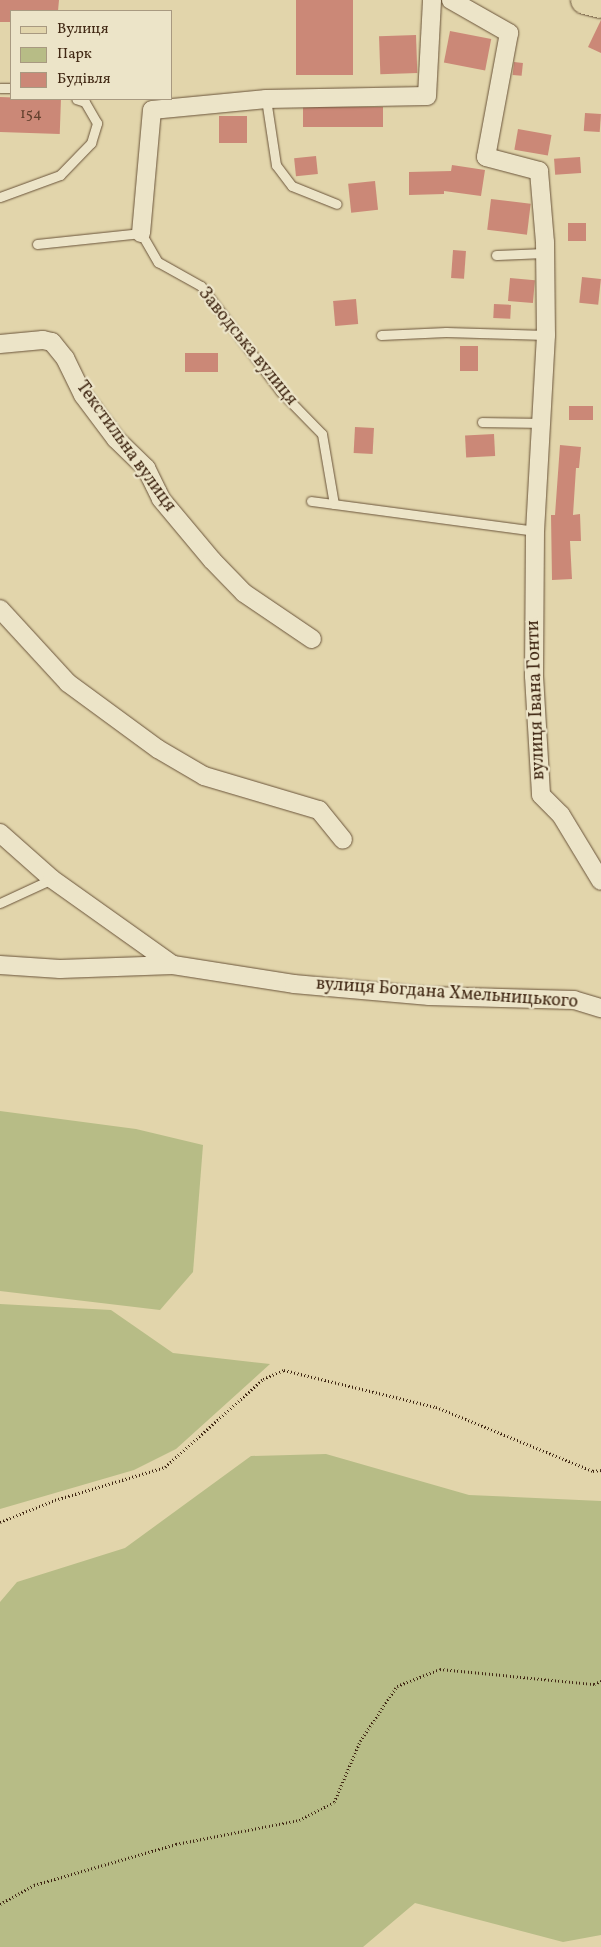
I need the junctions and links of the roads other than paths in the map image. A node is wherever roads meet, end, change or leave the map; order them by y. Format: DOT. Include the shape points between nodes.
graph roads {
  1 [pos="432,0"];
  2 [pos="451,0"];
  3 [pos="573,0"];
  4 [pos="585,0"];
  5 [pos="601,4"];
  6 [pos="601,20"];
  7 [pos="266,99"];
  8 [pos="79,100"];
  9 [pos="0,197"];
  10 [pos="337,204"];
  11 [pos="141,233"];
  12 [pos="37,244"];
  13 [pos="545,253"];
  14 [pos="496,255"];
  15 [pos="381,335"];
  16 [pos="546,335"];
  17 [pos="0,344"];
  18 [pos="482,422"];
  19 [pos="541,423"];
  20 [pos="311,501"];
  21 [pos="334,504"];
  22 [pos="534,531"];
  23 [pos="0,609"];
  24 [pos="312,638"];
  25 [pos="0,833"];
  26 [pos="343,840"];
  27 [pos="52,878"];
  28 [pos="601,881"];
  29 [pos="0,903"];
  30 [pos="0,965"];
  31 [pos="173,965"];
  32 [pos="601,1008"];
  1 -- 7 [label="street" via="427,96"];
  2 -- 13 [label="street, вулиця Івана Гонти" via="509,33 486,157 539,171"];
  3 -- 6 [label="street"];
  4 -- 5 [label="main road"];
  7 -- 10 [label="lane" via="276,165 292,186"];
  7 -- 11 [label="street" via="152,110"];
  8 -- 9 [label="lane" via="85,102 97,123 91,144 60,175"];
  11 -- 12 [label="lane"];
  11 -- 21 [label="lane, Заводська вулиця" via="158,262 201,286 280,391 322,434"];
  13 -- 14 [label="lane"];
  13 -- 16 [label="street, вулиця Івана Гонти"];
  15 -- 16 [label="lane" via="446,332"];
  16 -- 19 [label="street, вулиця Івана Гонти"];
  17 -- 24 [label="street, Текстильна вулиця" via="52,342 65,358 83,395 116,439 146,468 162,499 212,560 244,594"];
  18 -- 19 [label="lane"];
  19 -- 22 [label="street, вулиця Івана Гонти"];
  20 -- 21 [label="lane"];
  21 -- 22 [label="lane"];
  22 -- 28 [label="street, вулиця Івана Гонти" via="534,676 541,795 561,815"];
  23 -- 26 [label="street" via="68,683 158,749 204,776 319,810"];
  25 -- 27 [label="street, вулиця Богдана Хмельницького"];
  27 -- 29 [label="lane"];
  27 -- 31 [label="street, вулиця Богдана Хмельницького"];
  30 -- 31 [label="street, вулиця Богдана Хмельницького" via="60,969"];
  31 -- 32 [label="street, вулиця Богдана Хмельницького" via="294,984 429,996 574,1000"];
}
